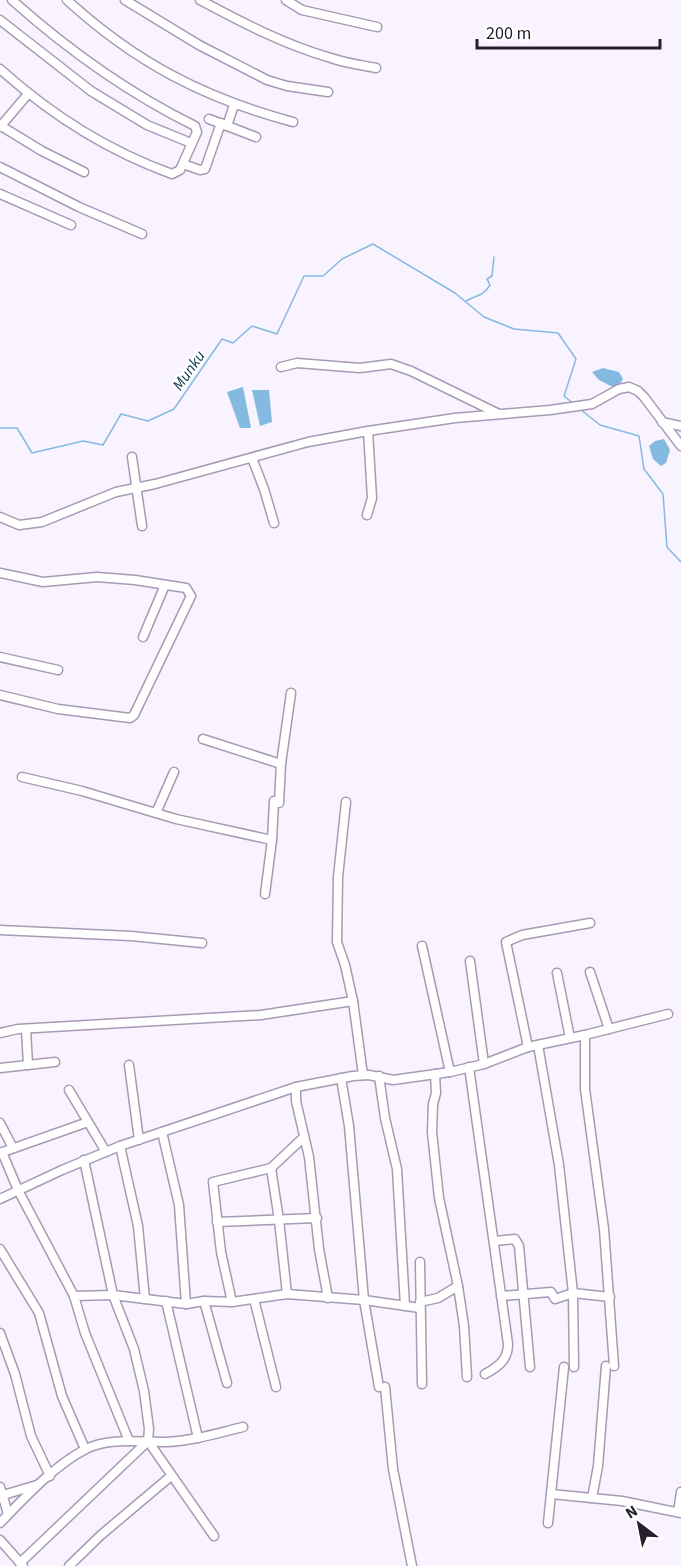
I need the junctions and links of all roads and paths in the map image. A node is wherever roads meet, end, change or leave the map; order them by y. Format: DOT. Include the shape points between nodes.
graph roads {
  1 [pos="12,0"];
  2 [pos="67,0"];
  3 [pos="125,0"];
  4 [pos="200,0"];
  5 [pos="286,0"];
  6 [pos="0,20"];
  7 [pos="376,27"];
  8 [pos="376,68"];
  9 [pos="0,69"];
  10 [pos="328,92"];
  11 [pos="28,94"];
  12 [pos="234,105"];
  13 [pos="4,115"];
  14 [pos="209,118"];
  15 [pos="293,122"];
  16 [pos="224,124"];
  17 [pos="1,126"];
  18 [pos="256,137"];
  19 [pos="191,143"];
  20 [pos="183,164"];
  21 [pos="0,167"];
  22 [pos="84,172"];
  23 [pos="0,194"];
  24 [pos="71,225"];
  25 [pos="142,234"];
  26 [pos="281,367"];
  27 [pos="499,414"];
  28 [pos="662,422"];
  29 [pos="681,426"];
  30 [pos="368,431"];
  31 [pos="681,446"];
  32 [pos="132,457"];
  33 [pos="252,458"];
  34 [pos="135,487"];
  35 [pos="367,515"];
  36 [pos="0,517"];
  37 [pos="274,523"];
  38 [pos="142,526"];
  39 [pos="0,573"];
  40 [pos="165,585"];
  41 [pos="143,636"];
  42 [pos="0,657"];
  43 [pos="58,670"];
  44 [pos="291,693"];
  45 [pos="0,695"];
  46 [pos="203,739"];
  47 [pos="281,764"];
  48 [pos="174,772"];
  49 [pos="22,777"];
  50 [pos="346,802"];
  51 [pos="156,813"];
  52 [pos="272,840"];
  53 [pos="265,894"];
  54 [pos="590,924"];
  55 [pos="0,930"];
  56 [pos="202,943"];
  57 [pos="422,946"];
  58 [pos="470,962"];
  59 [pos="590,972"];
  60 [pos="556,973"];
  61 [pos="352,1001"];
  62 [pos="668,1014"];
  63 [pos="26,1029"];
  64 [pos="609,1029"];
  65 [pos="0,1033"];
  66 [pos="585,1035"];
  67 [pos="570,1038"];
  68 [pos="538,1045"];
  69 [pos="528,1047"];
  70 [pos="55,1062"];
  71 [pos="484,1064"];
  72 [pos="28,1065"];
  73 [pos="129,1065"];
  74 [pos="469,1067"];
  75 [pos="0,1068"];
  76 [pos="450,1072"];
  77 [pos="435,1074"];
  78 [pos="363,1075"];
  79 [pos="379,1076"];
  80 [pos="341,1078"];
  81 [pos="296,1087"];
  82 [pos="69,1090"];
  83 [pos="88,1122"];
  84 [pos="0,1123"];
  85 [pos="162,1132"];
  86 [pos="304,1137"];
  87 [pos="139,1140"];
  88 [pos="120,1146"];
  89 [pos="13,1148"];
  90 [pos="106,1152"];
  91 [pos="1,1153"];
  92 [pos="84,1160"];
  93 [pos="271,1168"];
  94 [pos="18,1190"];
  95 [pos="0,1199"];
  96 [pos="317,1218"];
  97 [pos="279,1220"];
  98 [pos="216,1222"];
  99 [pos="494,1241"];
  100 [pos="0,1249"];
  101 [pos="420,1262"];
  102 [pos="458,1286"];
  103 [pos="573,1293"];
  104 [pos="286,1294"];
  105 [pos="113,1295"];
  106 [pos="523,1295"];
  107 [pos="74,1296"];
  108 [pos="501,1296"];
  109 [pos="610,1297"];
  110 [pos="328,1298"];
  111 [pos="146,1299"];
  112 [pos="254,1299"];
  113 [pos="166,1300"];
  114 [pos="364,1300"];
  115 [pos="204,1301"];
  116 [pos="232,1302"];
  117 [pos="186,1304"];
  118 [pos="420,1305"];
  119 [pos="405,1306"];
  120 [pos="0,1333"];
  121 [pos="530,1367"];
  122 [pos="564,1367"];
  123 [pos="574,1367"];
  124 [pos="485,1374"];
  125 [pos="467,1377"];
  126 [pos="227,1383"];
  127 [pos="422,1384"];
  128 [pos="276,1388"];
  129 [pos="243,1428"];
  130 [pos="198,1437"];
  131 [pos="129,1441"];
  132 [pos="148,1441"];
  133 [pos="85,1449"];
  134 [pos="50,1476"];
  135 [pos="171,1476"];
  136 [pos="40,1484"];
  137 [pos="681,1492"];
  138 [pos="1,1493"];
  139 [pos="551,1494"];
  140 [pos="592,1498"];
  141 [pos="679,1513"];
  142 [pos="8,1514"];
  143 [pos="0,1523"];
  144 [pos="548,1523"];
  145 [pos="214,1536"];
  146 [pos="0,1540"];
  147 [pos="22,1565"];
  148 [pos="69,1566"];
  149 [pos="412,1566"];
  1 -- 19 [label="street" via="97,69 195,126"];
  2 -- 12 [label="street" via="128,50"];
  3 -- 10 [label="street" via="267,80"];
  4 -- 8 [label="street" via="300,48"];
  5 -- 7 [label="street" via="302,10"];
  6 -- 19 [label="street" via="92,91 147,125"];
  9 -- 11 [label="street"];
  11 -- 13 [label="street"];
  11 -- 20 [label="street" via="135,161 175,174"];
  12 -- 15 [label="street"];
  12 -- 16 [label="street"];
  13 -- 17 [label="street"];
  14 -- 16 [label="street"];
  16 -- 18 [label="street"];
  16 -- 20 [label="street" via="205,169"];
  17 -- 22 [label="street"];
  19 -- 20 [label="street"];
  21 -- 25 [label="street"];
  23 -- 24 [label="street"];
  26 -- 27 [label="street" via="297,363 360,368 391,364"];
  27 -- 28 [label="street" via="592,404 629,387 644,397"];
  27 -- 30 [label="street"];
  28 -- 29 [label="street"];
  28 -- 31 [label="street"];
  30 -- 33 [label="street"];
  30 -- 35 [label="street" via="372,498"];
  32 -- 34 [label="street"];
  33 -- 34 [label="street"];
  33 -- 37 [label="street"];
  34 -- 36 [label="street" via="42,522 19,525"];
  34 -- 38 [label="street"];
  39 -- 40 [label="street" via="43,582 97,577"];
  40 -- 41 [label="street"];
  40 -- 45 [label="street" via="186,588 191,596 134,716 58,709"];
  42 -- 43 [label="street"];
  44 -- 47 [label="street"];
  46 -- 47 [label="street"];
  47 -- 52 [label="street"];
  48 -- 51 [label="street"];
  49 -- 51 [label="street"];
  50 -- 61 [label="street" via="337,942"];
  51 -- 52 [label="street"];
  52 -- 53 [label="street"];
  54 -- 69 [label="street" via="522,935 506,942"];
  55 -- 56 [label="street"];
  57 -- 76 [label="street"];
  58 -- 71 [label="street"];
  59 -- 64 [label="street"];
  60 -- 67 [label="street"];
  61 -- 63 [label="street" via="261,1015"];
  61 -- 78 [label="street"];
  62 -- 64 [label="street"];
  63 -- 65 [label="street"];
  63 -- 72 [label="street"];
  64 -- 66 [label="street"];
  66 -- 67 [label="street"];
  66 -- 109 [label="street" via="585,1089"];
  67 -- 68 [label="street"];
  68 -- 69 [label="street"];
  68 -- 103 [label="street" via="559,1165"];
  69 -- 71 [label="street"];
  70 -- 72 [label="street"];
  71 -- 74 [label="street"];
  72 -- 75 [label="street"];
  73 -- 87 [label="street"];
  74 -- 76 [label="street"];
  74 -- 99 [label="street"];
  76 -- 77 [label="street"];
  77 -- 79 [label="street" via="393,1080"];
  77 -- 102 [label="street" via="432,1132 439,1198"];
  78 -- 79 [label="street"];
  78 -- 80 [label="street"];
  79 -- 119 [label="street" via="397,1169"];
  80 -- 81 [label="street"];
  80 -- 114 [label="street" via="349,1126"];
  81 -- 85 [label="street"];
  81 -- 86 [label="street"];
  82 -- 83 [label="street"];
  83 -- 89 [label="street"];
  83 -- 90 [label="street"];
  84 -- 89 [label="street"];
  85 -- 87 [label="street"];
  85 -- 117 [label="street" via="179,1205"];
  86 -- 93 [label="street"];
  86 -- 96 [label="street"];
  87 -- 88 [label="street"];
  88 -- 90 [label="street"];
  88 -- 111 [label="street" via="138,1226"];
  89 -- 91 [label="street"];
  90 -- 92 [label="street"];
  91 -- 94 [label="street"];
  92 -- 94 [label="street"];
  92 -- 105 [label="street"];
  93 -- 97 [label="street"];
  93 -- 98 [label="street" via="213,1182"];
  94 -- 95 [label="street"];
  94 -- 107 [label="street"];
  96 -- 97 [label="street"];
  96 -- 110 [label="street"];
  97 -- 98 [label="street"];
  97 -- 104 [label="street"];
  98 -- 116 [label="street"];
  99 -- 106 [label="street" via="516,1240"];
  99 -- 108 [label="street"];
  100 -- 133 [label="street" via="39,1313 62,1396"];
  101 -- 118 [label="street"];
  102 -- 118 [label="street"];
  102 -- 125 [label="street"];
  103 -- 106 [label="street" via="555,1299 551,1292"];
  103 -- 109 [label="street"];
  103 -- 123 [label="street"];
  104 -- 110 [label="street"];
  104 -- 112 [label="street"];
  105 -- 107 [label="street"];
  105 -- 111 [label="street"];
  105 -- 132 [label="street" via="134,1349 144,1391"];
  106 -- 108 [label="street"];
  106 -- 121 [label="street"];
  107 -- 131 [label="street"];
  108 -- 124 [label="street" via="508,1351 504,1361"];
  109 -- 140 [label="street" via="610,1366"];
  110 -- 114 [label="street"];
  111 -- 113 [label="street"];
  112 -- 116 [label="street"];
  112 -- 128 [label="street"];
  113 -- 117 [label="street"];
  113 -- 130 [label="street"];
  114 -- 119 [label="street"];
  114 -- 149 [label="street"];
  115 -- 116 [label="street"];
  115 -- 117 [label="street"];
  115 -- 126 [label="street"];
  118 -- 119 [label="street"];
  118 -- 127 [label="street"];
  120 -- 134 [label="street" via="32,1436"];
  122 -- 139 [label="street"];
  129 -- 130 [label="street"];
  130 -- 132 [label="street"];
  131 -- 132 [label="street"];
  131 -- 133 [label="street"];
  132 -- 135 [label="street"];
  132 -- 147 [label="street"];
  133 -- 134 [label="street"];
  134 -- 136 [label="street"];
  135 -- 145 [label="street"];
  135 -- 148 [label="street"];
  136 -- 138 [label="street"];
  136 -- 142 [label="street"];
  137 -- 141 [label="street"];
  138 -- 142 [label="street"];
  139 -- 140 [label="street"];
  139 -- 144 [label="street"];
  140 -- 141 [label="street"];
  142 -- 143 [label="street"];
  146 -- 147 [label="street"];
}
